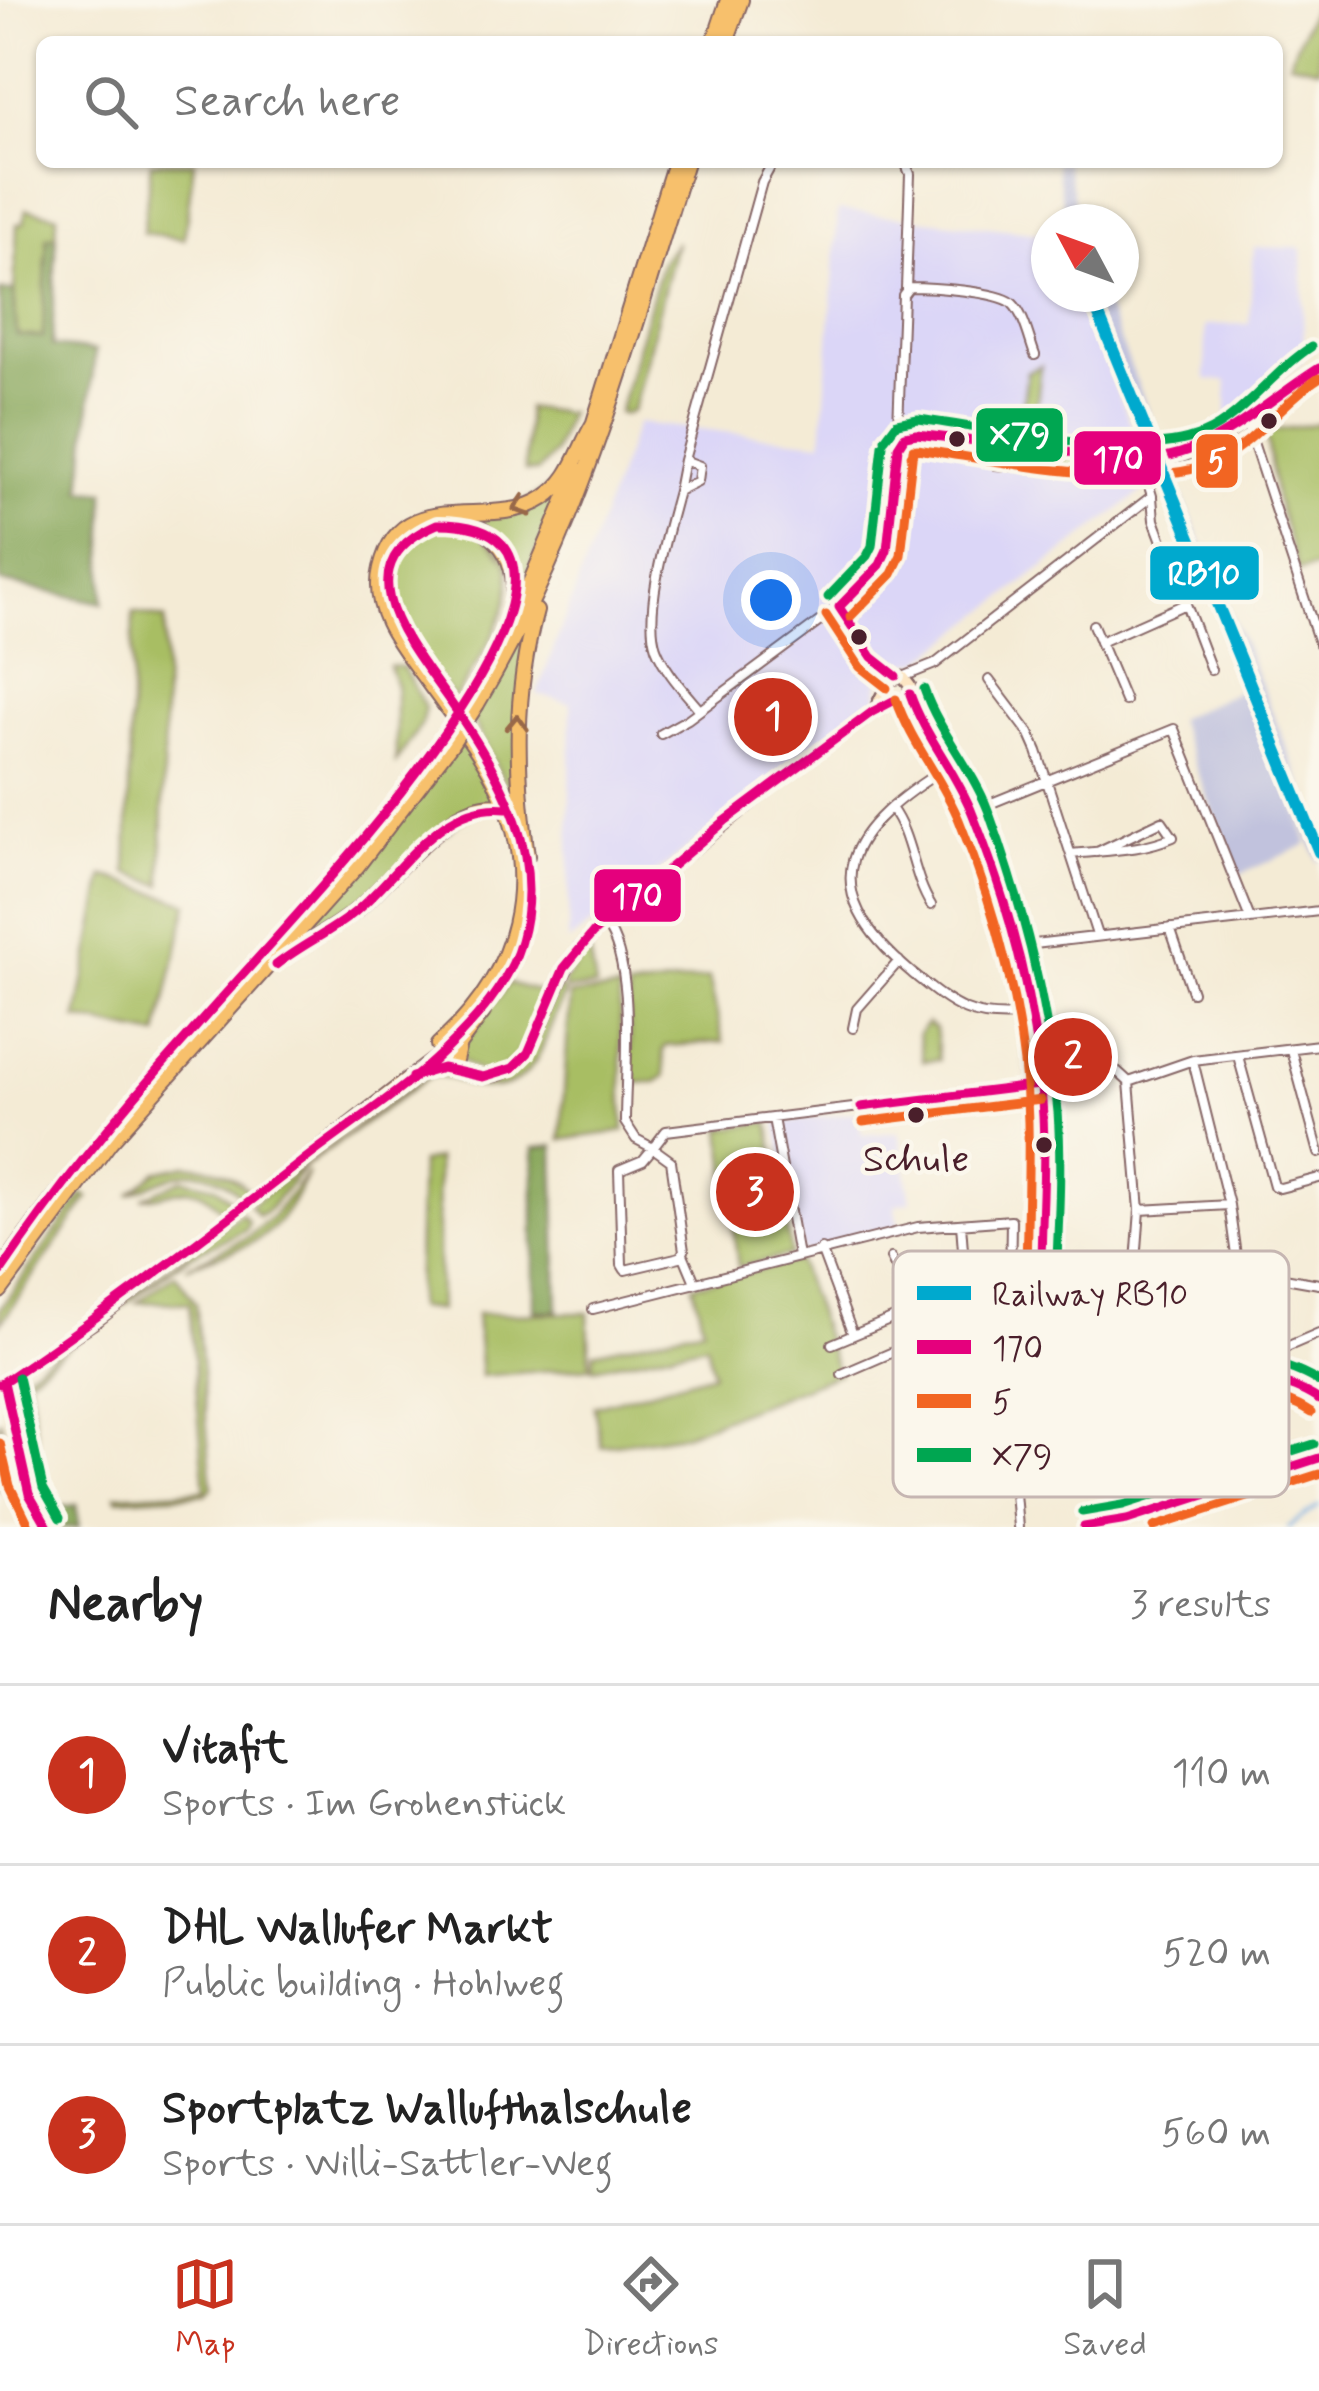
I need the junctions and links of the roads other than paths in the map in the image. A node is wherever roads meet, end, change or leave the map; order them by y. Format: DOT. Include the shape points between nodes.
graph roads {
  1 [pos="728,0"];
  2 [pos="741,0"];
  3 [pos="716,36"];
  4 [pos="728,36"];
  5 [pos="673,168"];
  6 [pos="684,168"];
  7 [pos="770,168"];
  8 [pos="908,168"];
  9 [pos="906,289"];
  10 [pos="1035,355"];
  11 [pos="1319,364"];
  12 [pos="608,401"];
  13 [pos="1246,421"];
  14 [pos="599,425"];
  15 [pos="980,441"];
  16 [pos="899,443"];
  17 [pos="684,460"];
  18 [pos="678,491"];
  19 [pos="1152,496"];
  20 [pos="550,566"];
  21 [pos="1183,605"];
  22 [pos="839,607"];
  23 [pos="1093,626"];
  24 [pos="1100,642"];
  25 [pos="1319,644"];
  26 [pos="496,650"];
  27 [pos="1211,670"];
  28 [pos="989,680"];
  29 [pos="896,690"];
  30 [pos="473,699"];
  31 [pos="1125,701"];
  32 [pos="699,709"];
  33 [pos="661,734"];
  34 [pos="447,740"];
  35 [pos="949,766"];
  36 [pos="1046,780"];
  37 [pos="506,808"];
  38 [pos="891,808"];
  39 [pos="971,811"];
  40 [pos="525,839"];
  41 [pos="1097,852"];
  42 [pos="1071,854"];
  43 [pos="931,905"];
  44 [pos="1319,911"];
  45 [pos="1250,916"];
  46 [pos="604,923"];
  47 [pos="1170,928"];
  48 [pos="1097,935"];
  49 [pos="1017,946"];
  50 [pos="898,961"];
  51 [pos="242,992"];
  52 [pos="1192,992"];
  53 [pos="1030,1015"];
  54 [pos="853,1028"];
  55 [pos="1319,1045"];
  56 [pos="1291,1050"];
  57 [pos="1238,1056"];
  58 [pos="449,1058"];
  59 [pos="1193,1060"];
  60 [pos="1130,1082"];
  61 [pos="1039,1085"];
  62 [pos="369,1107"];
  63 [pos="773,1118"];
  64 [pos="653,1148"];
  65 [pos="1319,1153"];
  66 [pos="1319,1178"];
  67 [pos="1229,1205"];
  68 [pos="1140,1210"];
  69 [pos="961,1224"];
  70 [pos="821,1250"];
  71 [pos="963,1251"];
  72 [pos="1011,1251"];
  73 [pos="1042,1251"];
  74 [pos="1136,1251"];
  75 [pos="1235,1251"];
  76 [pos="683,1254"];
  77 [pos="799,1256"];
  78 [pos="891,1258"];
  79 [pos="893,1262"];
  80 [pos="0,1273"];
  81 [pos="1289,1279"];
  82 [pos="694,1280"];
  83 [pos="1319,1285"];
  84 [pos="0,1291"];
  85 [pos="593,1309"];
  86 [pos="893,1317"];
  87 [pos="1319,1333"];
  88 [pos="853,1335"];
  89 [pos="832,1344"];
  90 [pos="1289,1346"];
  91 [pos="893,1352"];
  92 [pos="842,1374"];
  93 [pos="1289,1384"];
  94 [pos="2,1397"];
  95 [pos="1319,1400"];
  96 [pos="1319,1458"];
  97 [pos="1289,1468"];
  98 [pos="1015,1497"];
  99 [pos="1198,1497"];
  100 [pos="49,1527"];
  101 [pos="1018,1527"];
  102 [pos="1084,1527"];
  1 -- 3 [label="highway"];
  2 -- 4 [label="highway"];
  5 -- 12 [label="highway"];
  6 -- 12 [label="highway"];
  7 -- 17 [label="street"];
  8 -- 9 [label="street"];
  9 -- 10 [label="street" via="1011,302"];
  9 -- 16 [label="street"];
  11 -- 13 [label="street"];
  12 -- 14 [label="highway"];
  13 -- 15 [label="street" via="1206,449 1154,461"];
  13 -- 25 [label="street"];
  14 -- 20 [label="highway"];
  14 -- 26 [label="highway"];
  14 -- 37 [label="highway, one-way" via="569,475 544,498 512,512 424,517 397,536 381,565 380,598 391,628 481,757"];
  15 -- 16 [label="street" via="917,434"];
  15 -- 19 [label="street" via="995,465 1145,479"];
  16 -- 22 [label="street" via="887,550"];
  17 -- 18 [label="street"];
  17 -- 18 [label="street" via="702,472"];
  18 -- 32 [label="street" via="652,623 666,667"];
  19 -- 21 [label="street"];
  19 -- 29 [label="street"];
  20 -- 30 [label="highway"];
  40 -- 20 [label="highway, one-way" via="518,697"];
  21 -- 24 [label="street"];
  21 -- 27 [label="street"];
  22 -- 29 [label="street"];
  22 -- 32 [label="street"];
  23 -- 24 [label="street"];
  24 -- 31 [label="street"];
  26 -- 30 [label="highway"];
  26 -- 40 [label="highway" via="515,593 504,549 461,521 414,532 389,567 392,611 496,768"];
  28 -- 36 [label="street" via="1029,733"];
  29 -- 35 [label="street"];
  29 -- 46 [label="street"];
  30 -- 34 [label="highway, bridge"];
  32 -- 33 [label="street"];
  34 -- 51 [label="highway" via="358,865"];
  34 -- 80 [label="highway" via="111,1124"];
  35 -- 38 [label="street"];
  35 -- 39 [label="street"];
  36 -- 39 [label="street"];
  36 -- 42 [label="street"];
  36 -- 45 [label="street" via="1174,730"];
  37 -- 51 [label="highway" via="488,805 436,831 358,909"];
  37 -- 58 [label="highway" via="519,874 511,945"];
  38 -- 43 [label="street"];
  38 -- 50 [label="street" via="862,839 850,882 861,921"];
  39 -- 49 [label="street"];
  40 -- 58 [label="highway" via="522,936 503,982"];
  41 -- 41 [label="street" via="1151,846 1173,837 1162,821"];
  41 -- 42 [label="street"];
  42 -- 48 [label="street"];
  44 -- 45 [label="street"];
  45 -- 47 [label="street"];
  46 -- 58 [label="street" via="565,968 520,1062 493,1076"];
  46 -- 64 [label="street" via="624,986 625,1122"];
  47 -- 48 [label="street"];
  47 -- 52 [label="street"];
  48 -- 49 [label="street"];
  49 -- 53 [label="street"];
  50 -- 53 [label="street" via="969,1014"];
  50 -- 54 [label="street" via="857,1009"];
  51 -- 84 [label="highway" via="110,1142"];
  53 -- 61 [label="street"];
  55 -- 56 [label="street"];
  56 -- 57 [label="street"];
  56 -- 65 [label="street"];
  57 -- 59 [label="street"];
  57 -- 66 [label="street" via="1272,1183"];
  58 -- 62 [label="main road"];
  58 -- 62 [label="main road"];
  59 -- 60 [label="street"];
  59 -- 67 [label="street"];
  60 -- 61 [label="street" via="1117,1071"];
  60 -- 68 [label="street"];
  61 -- 63 [label="street"];
  61 -- 73 [label="street"];
  62 -- 94 [label="main road"];
  63 -- 64 [label="street" via="663,1132"];
  63 -- 77 [label="street"];
  64 -- 76 [label="street" via="671,1161"];
  64 -- 76 [label="street" via="619,1170 622,1265 629,1270"];
  67 -- 68 [label="street"];
  67 -- 75 [label="street"];
  68 -- 74 [label="street"];
  69 -- 70 [label="street"];
  69 -- 71 [label="street"];
  69 -- 72 [label="street" via="1011,1220"];
  70 -- 77 [label="street"];
  70 -- 88 [label="street"];
  76 -- 82 [label="street"];
  77 -- 85 [label="street"];
  78 -- 79 [label="street"];
  81 -- 83 [label="street"];
  86 -- 88 [label="street"];
  87 -- 90 [label="street"];
  88 -- 89 [label="street"];
  91 -- 92 [label="street"];
  93 -- 95 [label="street"];
  94 -- 100 [label="street" via="32,1505"];
  96 -- 97 [label="street"];
  98 -- 101 [label="street"];
  99 -- 102 [label="street"];
}
